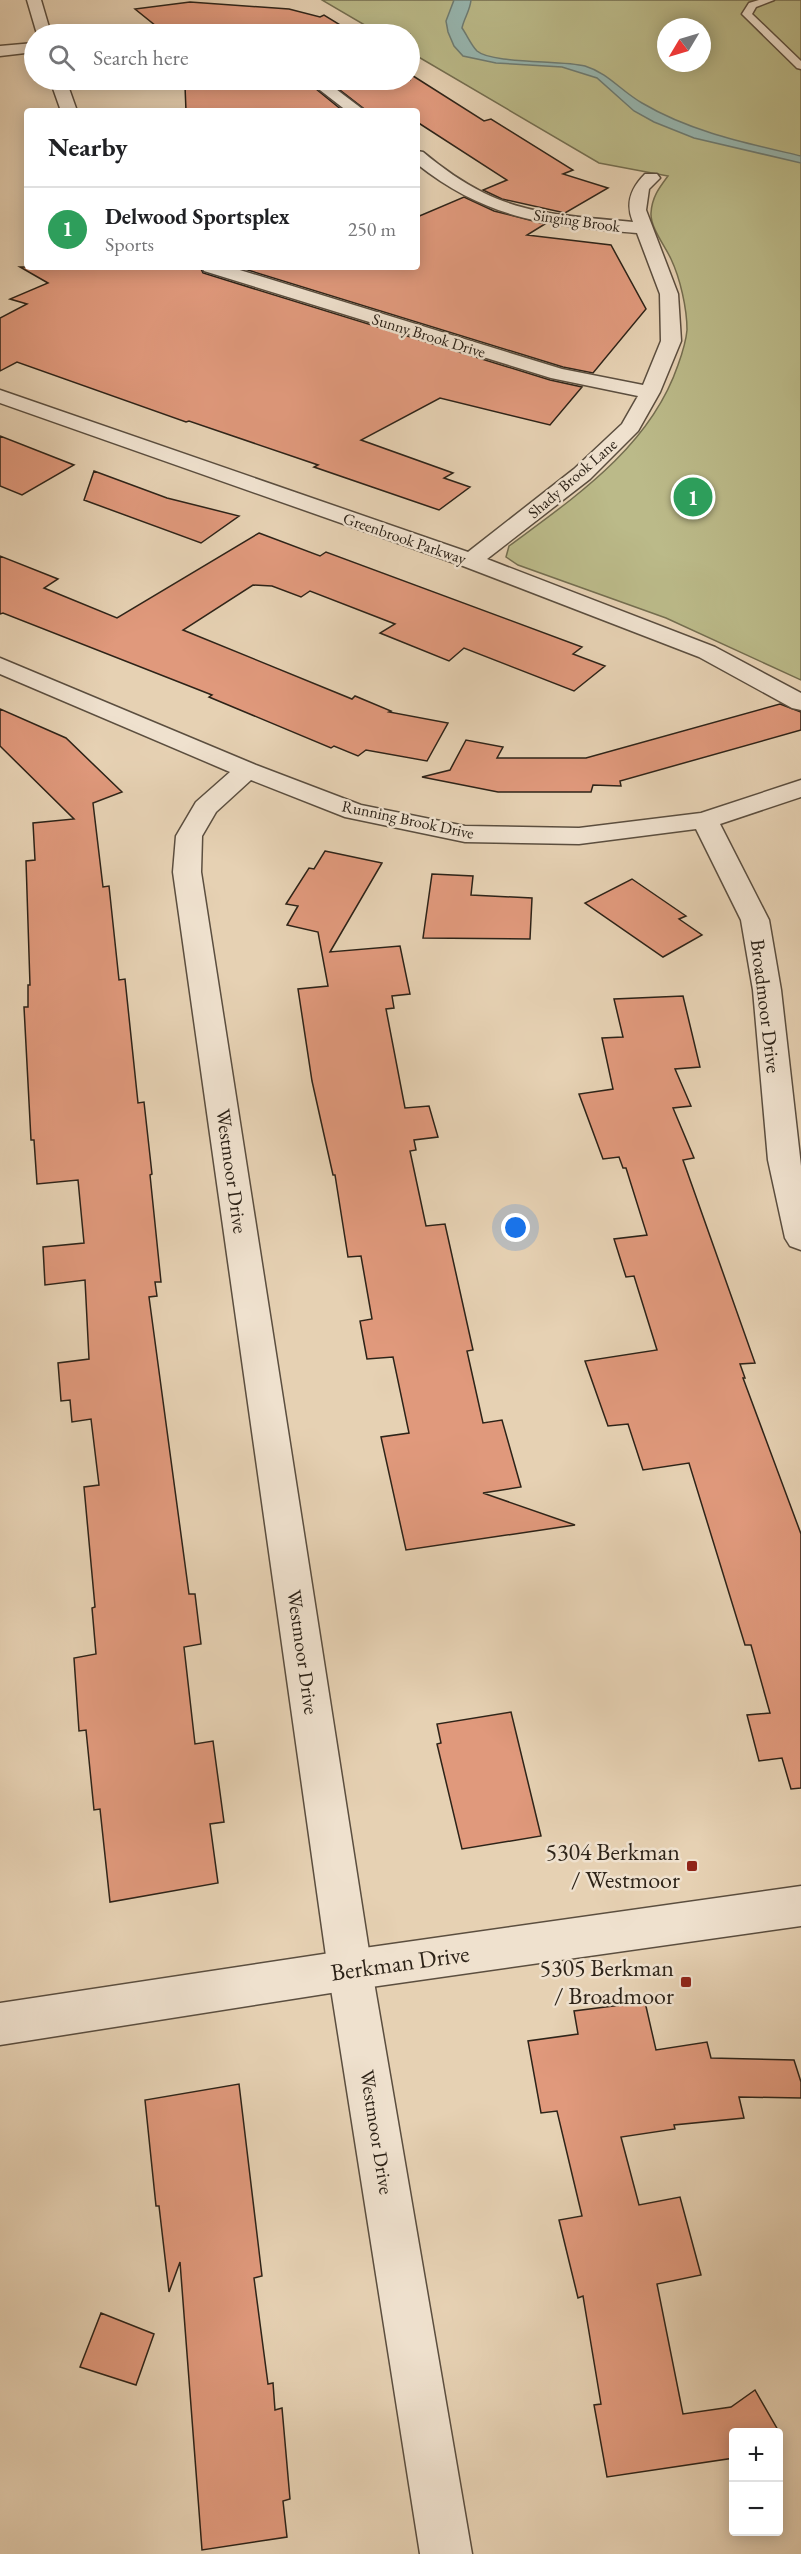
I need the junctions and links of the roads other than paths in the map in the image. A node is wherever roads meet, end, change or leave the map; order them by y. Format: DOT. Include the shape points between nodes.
graph roads {
  1 [pos="34,0"];
  2 [pos="769,0"];
  3 [pos="41,24"];
  4 [pos="24,49"];
  5 [pos="0,51"];
  6 [pos="800,66"];
  7 [pos="62,90"];
  8 [pos="329,90"];
  9 [pos="68,108"];
  10 [pos="353,108"];
  11 [pos="420,158"];
  12 [pos="651,178"];
  13 [pos="644,228"];
  14 [pos="221,270"];
  15 [pos="650,392"];
  16 [pos="0,396"];
  17 [pos="471,561"];
  18 [pos="0,665"];
  19 [pos="801,703"];
  20 [pos="247,770"];
  21 [pos="801,788"];
  22 [pos="705,820"];
  23 [pos="801,1238"];
  24 [pos="801,1906"];
  25 [pos="350,1970"];
  26 [pos="0,2024"];
  27 [pos="446,2554"];
  1 -- 3 [label="street"];
  2 -- 6 [label="lane" via="752,5 747,14"];
  4 -- 5 [label="street"];
  7 -- 9 [label="street"];
  8 -- 10 [label="street"];
  11 -- 13 [label="street, Singing Brook" via="459,187 499,205 543,218"];
  12 -- 13 [label="street, Shady Brook Lane" via="641,188 637,210"];
  13 -- 15 [label="street, Shady Brook Lane" via="669,294 672,341"];
  14 -- 15 [label="street, Sunny Brook Drive" via="558,374"];
  15 -- 17 [label="street, Shady Brook Lane" via="631,427 582,474"];
  16 -- 17 [label="street, Greenbrook Parkway"];
  17 -- 19 [label="street, Greenbrook Parkway" via="707,652"];
  18 -- 20 [label="street, Running Brook Drive"];
  20 -- 22 [label="street, Running Brook Drive" via="354,811 465,834 579,836"];
  20 -- 25 [label="street, Westmoor Drive" via="206,808 189,836 187,872"];
  21 -- 22 [label="street, Running Brook Drive"];
  22 -- 23 [label="street, Broadmoor Drive" via="755,920 767,990 784,1160"];
  24 -- 25 [label="street, Berkman Drive"];
  25 -- 26 [label="street, Berkman Drive"];
  25 -- 27 [label="street, Westmoor Drive"];
}
